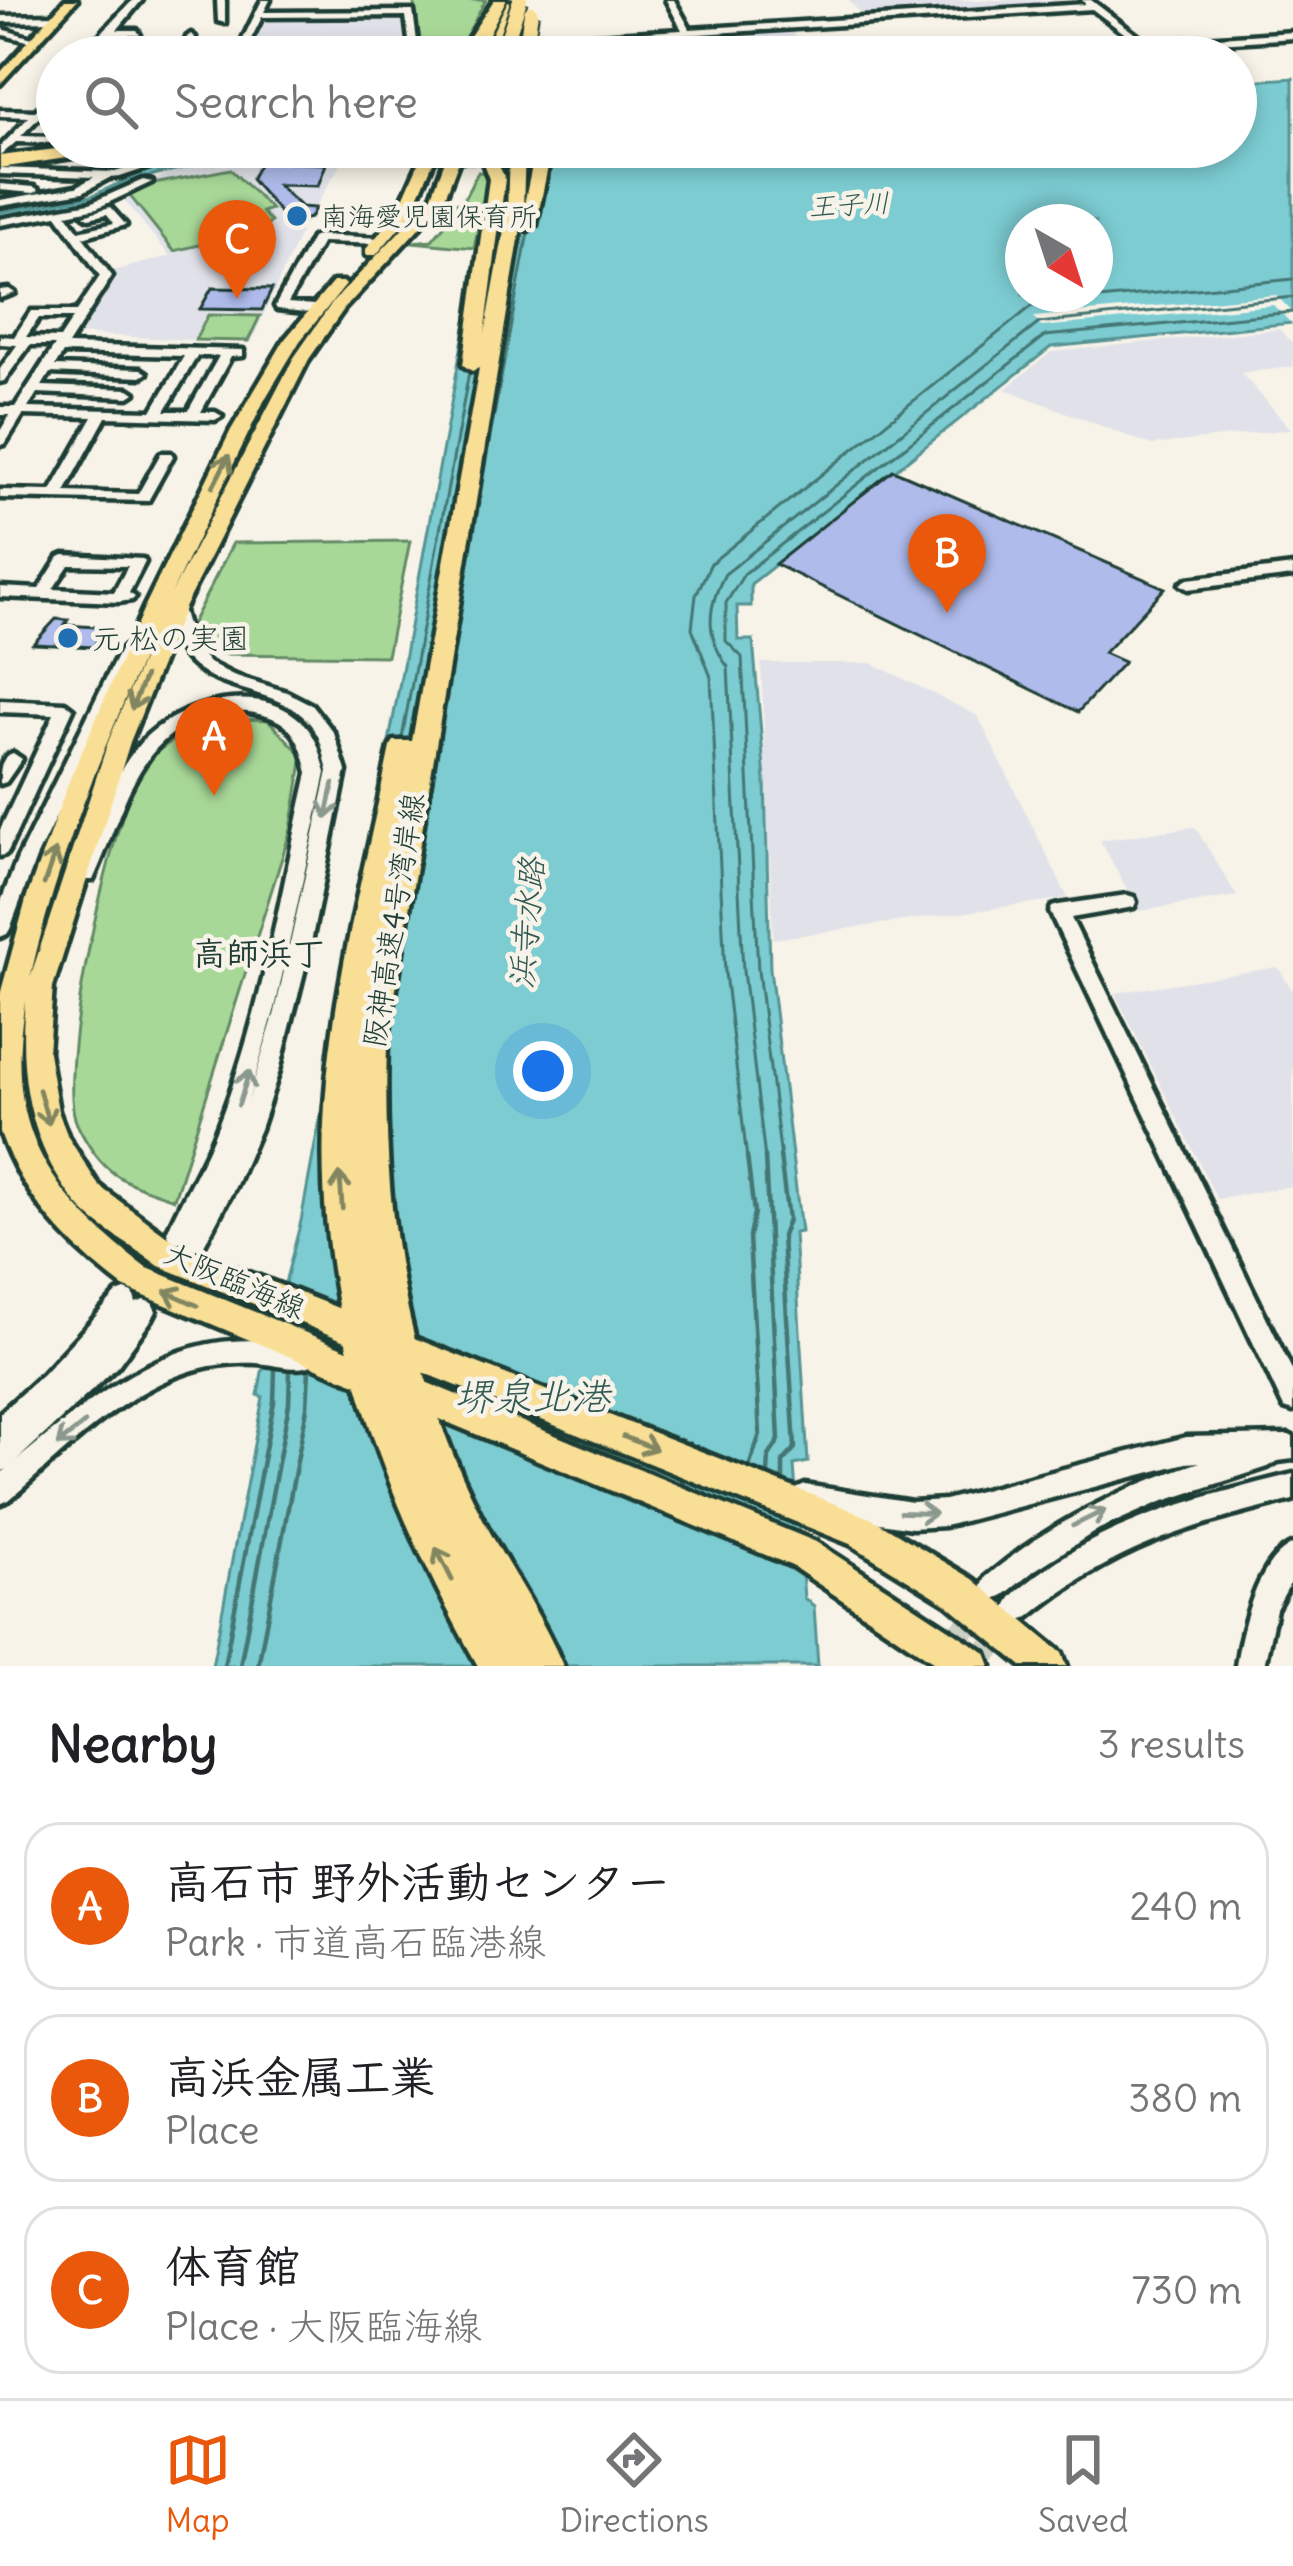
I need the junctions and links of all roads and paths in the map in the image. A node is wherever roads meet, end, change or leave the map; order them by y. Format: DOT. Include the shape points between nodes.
graph roads {
  1 [pos="71,0"];
  2 [pos="138,0"];
  3 [pos="221,0"];
  4 [pos="266,0"];
  5 [pos="313,0"];
  6 [pos="500,0"];
  7 [pos="523,0"];
  8 [pos="670,0"];
  9 [pos="1090,3"];
  10 [pos="307,14"];
  11 [pos="239,16"];
  12 [pos="261,16"];
  13 [pos="56,17"];
  14 [pos="222,21"];
  15 [pos="0,23"];
  16 [pos="107,32"];
  17 [pos="137,32"];
  18 [pos="688,32"];
  19 [pos="1293,35"];
  20 [pos="39,36"];
  21 [pos="104,36"];
  22 [pos="248,36"];
  23 [pos="413,36"];
  24 [pos="475,36"];
  25 [pos="479,36"];
  26 [pos="504,36"];
  27 [pos="515,36"];
  28 [pos="522,36"];
  29 [pos="655,36"];
  30 [pos="1132,36"];
  31 [pos="1257,37"];
  32 [pos="35,40"];
  33 [pos="3,74"];
  34 [pos="0,112"];
  35 [pos="36,114"];
  36 [pos="36,117"];
  37 [pos="14,139"];
  38 [pos="36,141"];
  39 [pos="36,150"];
  40 [pos="36,154"];
  41 [pos="36,156"];
  42 [pos="36,157"];
  43 [pos="0,161"];
  44 [pos="144,168"];
  45 [pos="436,168"];
  46 [pos="444,168"];
  47 [pos="493,168"];
  48 [pos="506,168"];
  49 [pos="516,168"];
  50 [pos="529,168"];
  51 [pos="539,168"];
  52 [pos="34,172"];
  53 [pos="108,174"];
  54 [pos="147,182"];
  55 [pos="0,187"];
  56 [pos="15,188"];
  57 [pos="63,193"];
  58 [pos="0,203"];
  59 [pos="63,216"];
  60 [pos="0,222"];
  61 [pos="77,235"];
  62 [pos="382,241"];
  63 [pos="523,242"];
  64 [pos="314,309"];
  65 [pos="81,315"];
  66 [pos="0,340"];
  67 [pos="21,341"];
  68 [pos="62,345"];
  69 [pos="152,352"];
  70 [pos="192,352"];
  71 [pos="47,369"];
  72 [pos="471,370"];
  73 [pos="141,373"];
  74 [pos="0,378"];
  75 [pos="34,389"];
  76 [pos="129,393"];
  77 [pos="0,411"];
  78 [pos="20,411"];
  79 [pos="110,413"];
  80 [pos="157,415"];
  81 [pos="193,415"];
  82 [pos="215,416"];
  83 [pos="475,439"];
  84 [pos="0,441"];
  85 [pos="166,456"];
  86 [pos="0,494"];
  87 [pos="55,496"];
  88 [pos="1293,571"];
  89 [pos="1188,584"];
  90 [pos="0,592"];
  91 [pos="44,594"];
  92 [pos="169,596"];
  93 [pos="0,706"];
  94 [pos="14,759"];
  95 [pos="0,778"];
  96 [pos="7,809"];
  97 [pos="0,849"];
  98 [pos="1127,902"];
  99 [pos="0,929"];
  100 [pos="40,987"];
  101 [pos="289,1348"];
  102 [pos="1293,1399"];
  103 [pos="0,1430"];
  104 [pos="1291,1447"];
  105 [pos="0,1460"];
  106 [pos="1293,1486"];
  107 [pos="0,1491"];
  108 [pos="802,1502"];
  109 [pos="1293,1557"];
  110 [pos="995,1586"];
  111 [pos="1018,1607"];
  112 [pos="501,1666"];
  113 [pos="542,1666"];
  114 [pos="973,1666"];
  115 [pos="1049,1666"];
  116 [pos="1250,1666"];
  1 -- 13 [label="main road"];
  2 -- 16 [label="street"];
  3 -- 14 [label="street"];
  4 -- 12 [label="street"];
  5 -- 10 [label="street"];
  6 -- 24 [label="highway"];
  6 -- 25 [label="main road"];
  7 -- 26 [label="highway, bridge"];
  7 -- 27 [label="highway, bridge"];
  7 -- 28 [label="highway, bridge"];
  8 -- 18 [label="street"];
  9 -- 18 [label="street"];
  9 -- 30 [label="street"];
  10 -- 12 [label="street"];
  10 -- 23 [label="street" via="410,14"];
  11 -- 12 [label="street"];
  12 -- 22 [label="street"];
  13 -- 15 [label="street"];
  13 -- 20 [label="main road"];
  15 -- 32 [label="street" via="1,32"];
  16 -- 17 [label="street"];
  16 -- 21 [label="street"];
  18 -- 29 [label="street"];
  19 -- 31 [label="street"];
  32 -- 33 [label="main road"];
  34 -- 35 [label="street"];
  36 -- 37 [label="street"];
  37 -- 38 [label="street"];
  37 -- 43 [label="street"];
  39 -- 43 [label="main road"];
  40 -- 43 [label="highway"];
  41 -- 43 [label="highway"];
  42 -- 43 [label="main road"];
  43 -- 52 [label="street"];
  44 -- 53 [label="street"];
  45 -- 62 [label="main road, 大阪臨海線"];
  46 -- 92 [label="main road, 大阪臨海線" via="438,200 338,306 301,358"];
  47 -- 72 [label="highway"];
  48 -- 72 [label="highway, 阪神高速4号湾岸線"];
  49 -- 83 [label="highway, 阪神高速4号湾岸線"];
  50 -- 63 [label="highway"];
  51 -- 63 [label="highway"];
  52 -- 53 [label="street"];
  52 -- 56 [label="street"];
  53 -- 57 [label="street"];
  54 -- 59 [label="street"];
  55 -- 56 [label="street"];
  56 -- 57 [label="street"];
  57 -- 58 [label="street"];
  59 -- 60 [label="street"];
  59 -- 61 [label="street"];
  59 -- 61 [label="street" via="110,210 122,224"];
  61 -- 65 [label="street" via="106,276"];
  62 -- 64 [label="main road, 大阪臨海線"];
  62 -- 64 [label="street" via="317,238 280,306"];
  63 -- 83 [label="highway"];
  92 -- 64 [label="main road, 大阪臨海線, one-way" via="280,357"];
  65 -- 67 [label="street" via="35,314"];
  65 -- 68 [label="street"];
  66 -- 67 [label="street"];
  67 -- 68 [label="street"];
  67 -- 74 [label="street"];
  68 -- 69 [label="street"];
  68 -- 71 [label="street"];
  69 -- 70 [label="street"];
  69 -- 73 [label="street"];
  70 -- 80 [label="street"];
  70 -- 81 [label="street" via="233,353"];
  71 -- 73 [label="street"];
  71 -- 75 [label="street"];
  112 -- 72 [label="highway, 阪神高速4号湾岸線, one-way" via="440,1559 381,1413 351,1289 340,1171 354,1006"];
  73 -- 76 [label="street"];
  75 -- 76 [label="street"];
  75 -- 78 [label="street"];
  76 -- 79 [label="street"];
  77 -- 78 [label="street"];
  78 -- 79 [label="street"];
  78 -- 84 [label="street"];
  79 -- 80 [label="street"];
  79 -- 87 [label="street"];
  80 -- 81 [label="street"];
  81 -- 82 [label="street"];
  83 -- 113 [label="highway, 阪神高速4号湾岸線" via="374,1025 367,1162 378,1276 411,1401 465,1531"];
  85 -- 87 [label="street" via="143,498"];
  86 -- 87 [label="street"];
  88 -- 89 [label="street"];
  90 -- 91 [label="street"];
  91 -- 91 [label="street" via="124,597 138,562 64,560"];
  92 -- 99 [label="street" via="111,681"];
  92 -- 100 [label="main road, 大阪臨海線, one-way"];
  92 -- 100 [label="street, one-way" via="187,656 312,712 329,734 337,771 269,1081 235,1169 186,1235 238,1106 277,968 316,772 304,732 281,713 238,704 178,722 150,743 125,781"];
  101 -- 92 [label="main road, 大阪臨海線, one-way" via="134,1276 102,1253 34,1179 7,1103 7,1018 22,946 87,758"];
  93 -- 96 [label="street" via="65,710"];
  94 -- 95 [label="street"];
  96 -- 97 [label="street"];
  98 -- 102 [label="street" via="1059,912"];
  100 -- 108 [label="main road, 大阪臨海線, one-way" via="34,1052 56,1143 89,1196 170,1256"];
  101 -- 107 [label="street, one-way" via="200,1352 171,1362"];
  101 -- 114 [label="main road, 大阪臨海線" via="804,1554"];
  103 -- 105 [label="street" via="134,1306 108,1359"];
  108 -- 104 [label="street, one-way" via="945,1513 1186,1450"];
  110 -- 104 [label="street, one-way" via="1070,1527 1128,1499"];
  106 -- 111 [label="street" via="1092,1550"];
  108 -- 115 [label="main road, 大阪臨海線" via="943,1575"];
  109 -- 116 [label="street" via="1254,1625"];
}
